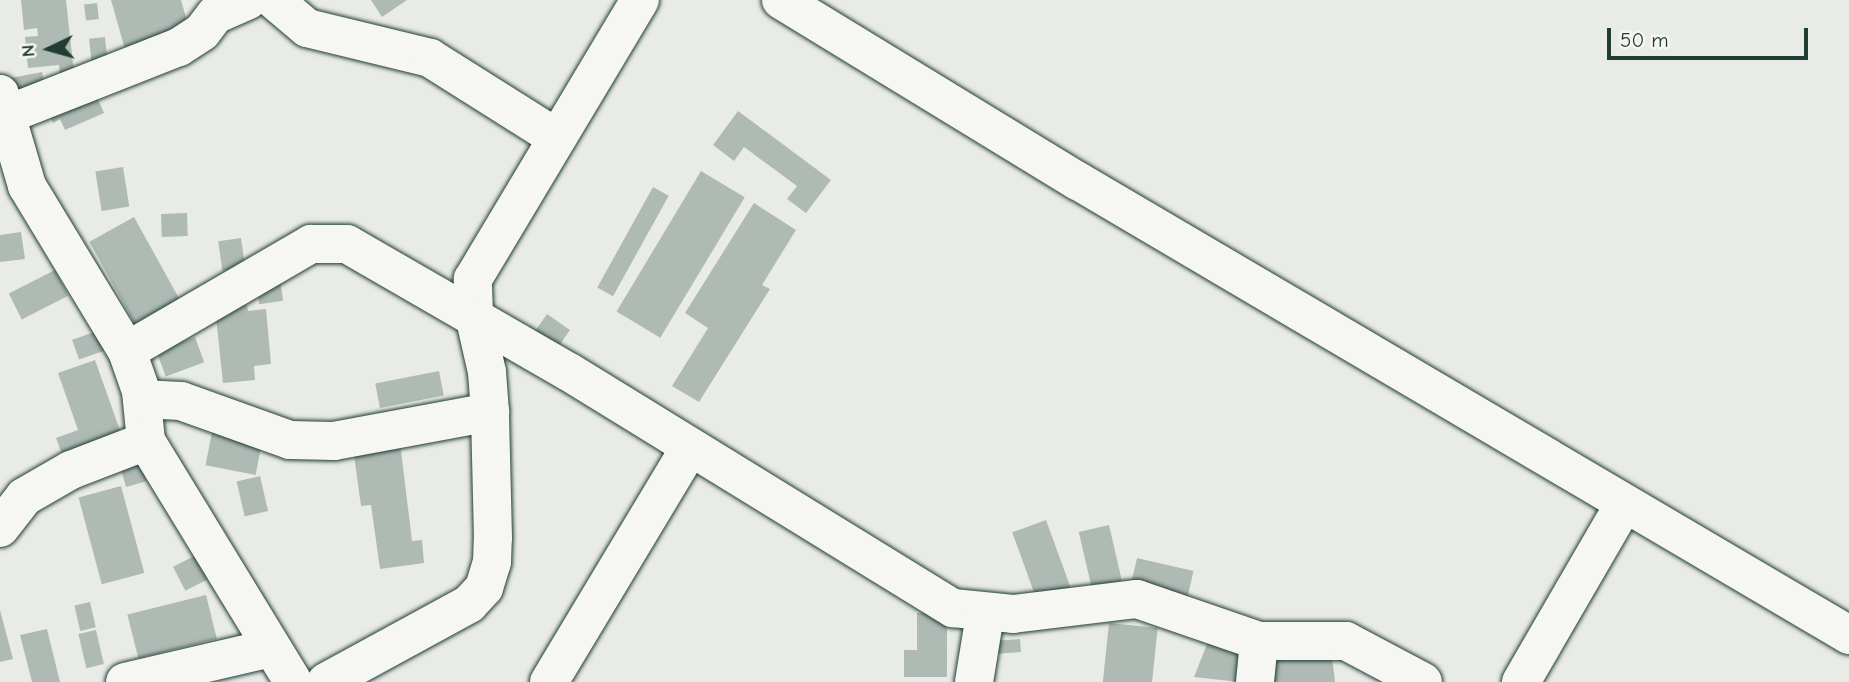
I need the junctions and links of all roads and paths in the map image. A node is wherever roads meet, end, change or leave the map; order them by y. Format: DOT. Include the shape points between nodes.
graph roads {
  1 [pos="247,0"];
  2 [pos="274,0"];
  3 [pos="640,0"];
  4 [pos="781,0"];
  5 [pos="3,104"];
  6 [pos="557,138"];
  7 [pos="474,315"];
  8 [pos="127,351"];
  9 [pos="142,399"];
  10 [pos="490,412"];
  11 [pos="146,441"];
  12 [pos="690,447"];
  13 [pos="1624,504"];
  14 [pos="0,528"];
  15 [pos="985,615"];
  16 [pos="1849,635"];
  17 [pos="1259,641"];
  18 [pos="271,648"];
  19 [pos="125,682"];
  20 [pos="293,682"];
  21 [pos="326,682"];
  22 [pos="549,682"];
  23 [pos="974,682"];
  24 [pos="1255,682"];
  25 [pos="1423,682"];
  26 [pos="1521,682"];
  1 -- 5 [label="street" via="215,15 202,32 179,47"];
  2 -- 6 [label="street" via="307,28 430,58"];
  3 -- 6 [label="street"];
  4 -- 13 [label="street"];
  5 -- 8 [label="street" via="27,186"];
  6 -- 7 [label="street" via="477,269"];
  7 -- 8 [label="street" via="363,250 347,244 312,244"];
  7 -- 10 [label="street" via="487,372"];
  7 -- 12 [label="street"];
  8 -- 9 [label="street"];
  9 -- 10 [label="street" via="181,401 290,440 334,441"];
  9 -- 11 [label="street"];
  10 -- 21 [label="street" via="494,538 484,588 469,604"];
  11 -- 14 [label="street" via="71,470 24,497"];
  11 -- 18 [label="street"];
  12 -- 15 [label="street" via="942,603"];
  12 -- 22 [label="street"];
  13 -- 16 [label="street"];
  13 -- 26 [label="street"];
  15 -- 17 [label="street" via="1137,599"];
  15 -- 23 [label="street"];
  17 -- 24 [label="street"];
  17 -- 25 [label="street" via="1346,641"];
  18 -- 19 [label="street"];
  18 -- 20 [label="street"];
}
